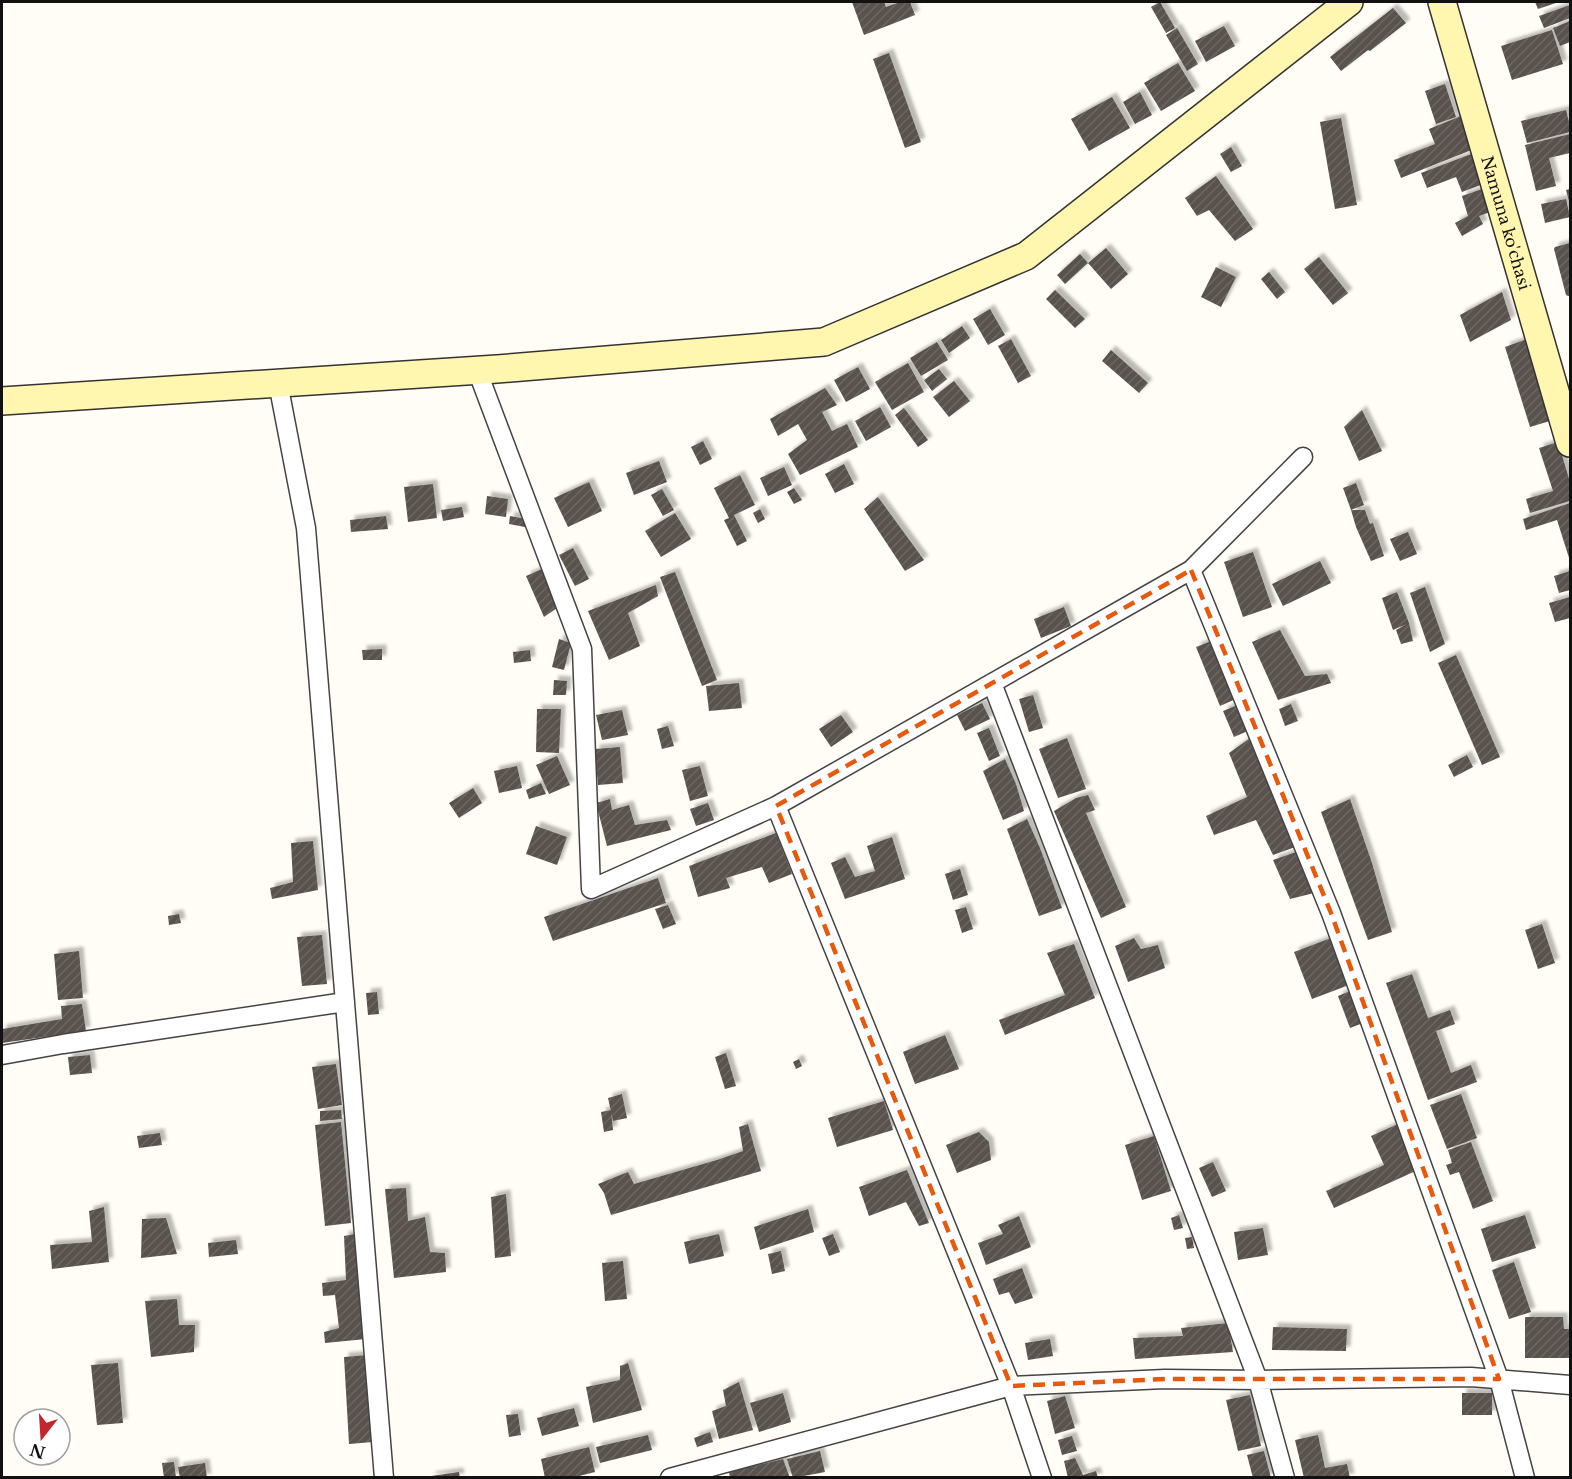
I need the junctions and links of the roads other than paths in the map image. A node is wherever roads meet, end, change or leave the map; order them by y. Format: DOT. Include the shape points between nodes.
graph roads {
  1 [pos="1349,2"];
  2 [pos="1442,2"];
  3 [pos="477,370"];
  4 [pos="278,383"];
  5 [pos="2,401"];
  6 [pos="1570,443"];
  7 [pos="1303,457"];
  8 [pos="1191,570"];
  9 [pos="992,683"];
  10 [pos="776,806"];
  11 [pos="345,1002"];
  12 [pos="2,1055"];
  13 [pos="1258,1380"];
  14 [pos="1499,1380"];
  15 [pos="1570,1385"];
  16 [pos="1011,1386"];
  17 [pos="384,1478"];
  18 [pos="670,1478"];
  19 [pos="1042,1478"];
  20 [pos="1285,1478"];
  21 [pos="1525,1478"];
  1 -- 3 [label="main road" via="1026,256 824,342"];
  2 -- 6 [label="main road, Namuna ko'chasi"];
  3 -- 4 [label="main road"];
  3 -- 10 [label="street" via="582,650 591,889"];
  4 -- 5 [label="main road"];
  4 -- 11 [label="street" via="306,528"];
  7 -- 8 [label="street"];
  8 -- 9 [label="street"];
  8 -- 14 [label="street" via="1331,913"];
  9 -- 10 [label="street"];
  9 -- 13 [label="street"];
  10 -- 16 [label="street"];
  11 -- 12 [label="street"];
  11 -- 17 [label="street"];
  13 -- 14 [label="street"];
  13 -- 16 [label="street" via="1165,1379"];
  13 -- 20 [label="street"];
  14 -- 15 [label="street"];
  14 -- 21 [label="street"];
  16 -- 18 [label="street"];
  16 -- 19 [label="street"];
}
